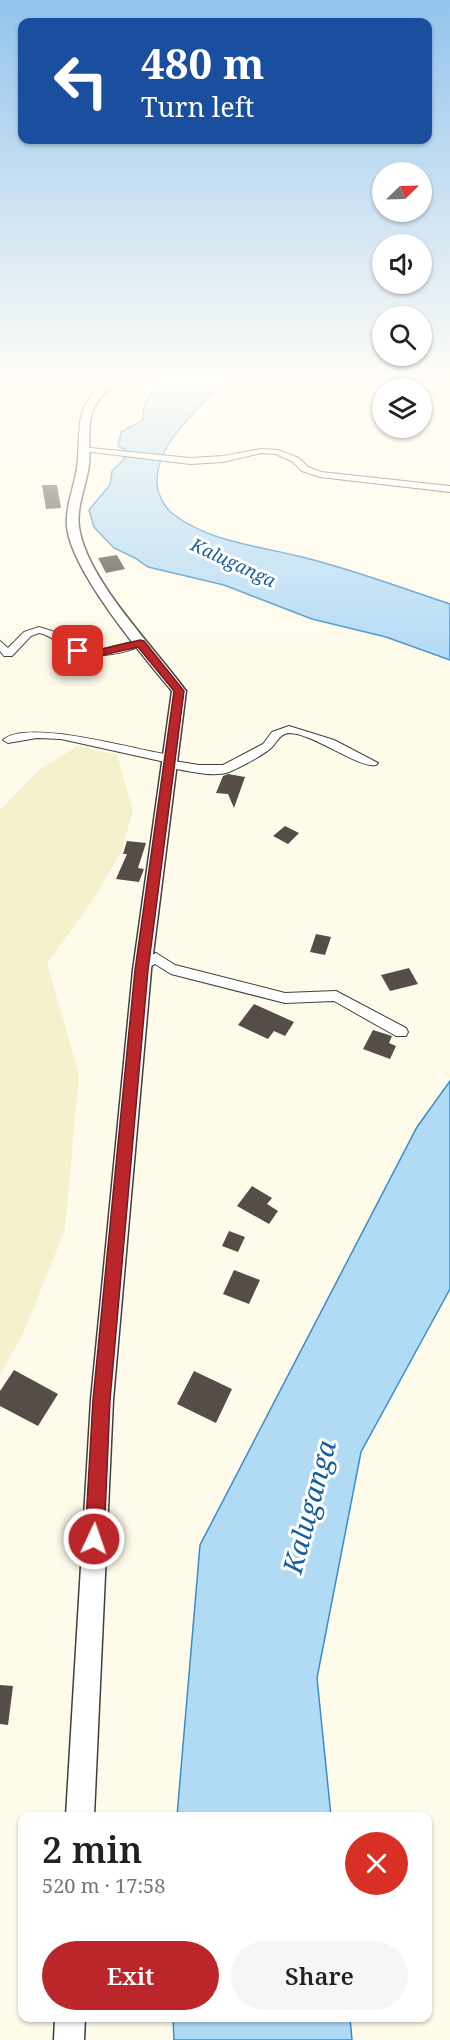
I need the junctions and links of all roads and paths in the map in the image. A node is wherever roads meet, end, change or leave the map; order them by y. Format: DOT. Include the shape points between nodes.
graph roads {
  1 [pos="82,476"];
  2 [pos="339,476"];
  3 [pos="450,489"];
  4 [pos="140,643"];
  5 [pos="0,644"];
  6 [pos="8,740"];
  7 [pos="170,762"];
  8 [pos="372,763"];
  9 [pos="142,965"];
  10 [pos="401,1032"];
  11 [pos="80,1812"];
  12 [pos="70,2022"];
  13 [pos="69,2040"];
  1 -- 4 [label="street" via="72,528 77,546"];
  2 -- 3 [label="street"];
  4 -- 5 [label="street" via="94,654 78,651 39,628 8,654"];
  4 -- 7 [label="street" via="179,691"];
  6 -- 7 [label="street" via="61,736"];
  7 -- 8 [label="street" via="199,770 225,769 289,729 330,742"];
  7 -- 9 [label="street"];
  9 -- 10 [label="street" via="156,958 171,969 285,998 336,996"];
  9 -- 11 [label="street" via="102,1400"];
  12 -- 13 [label="street"];
}
